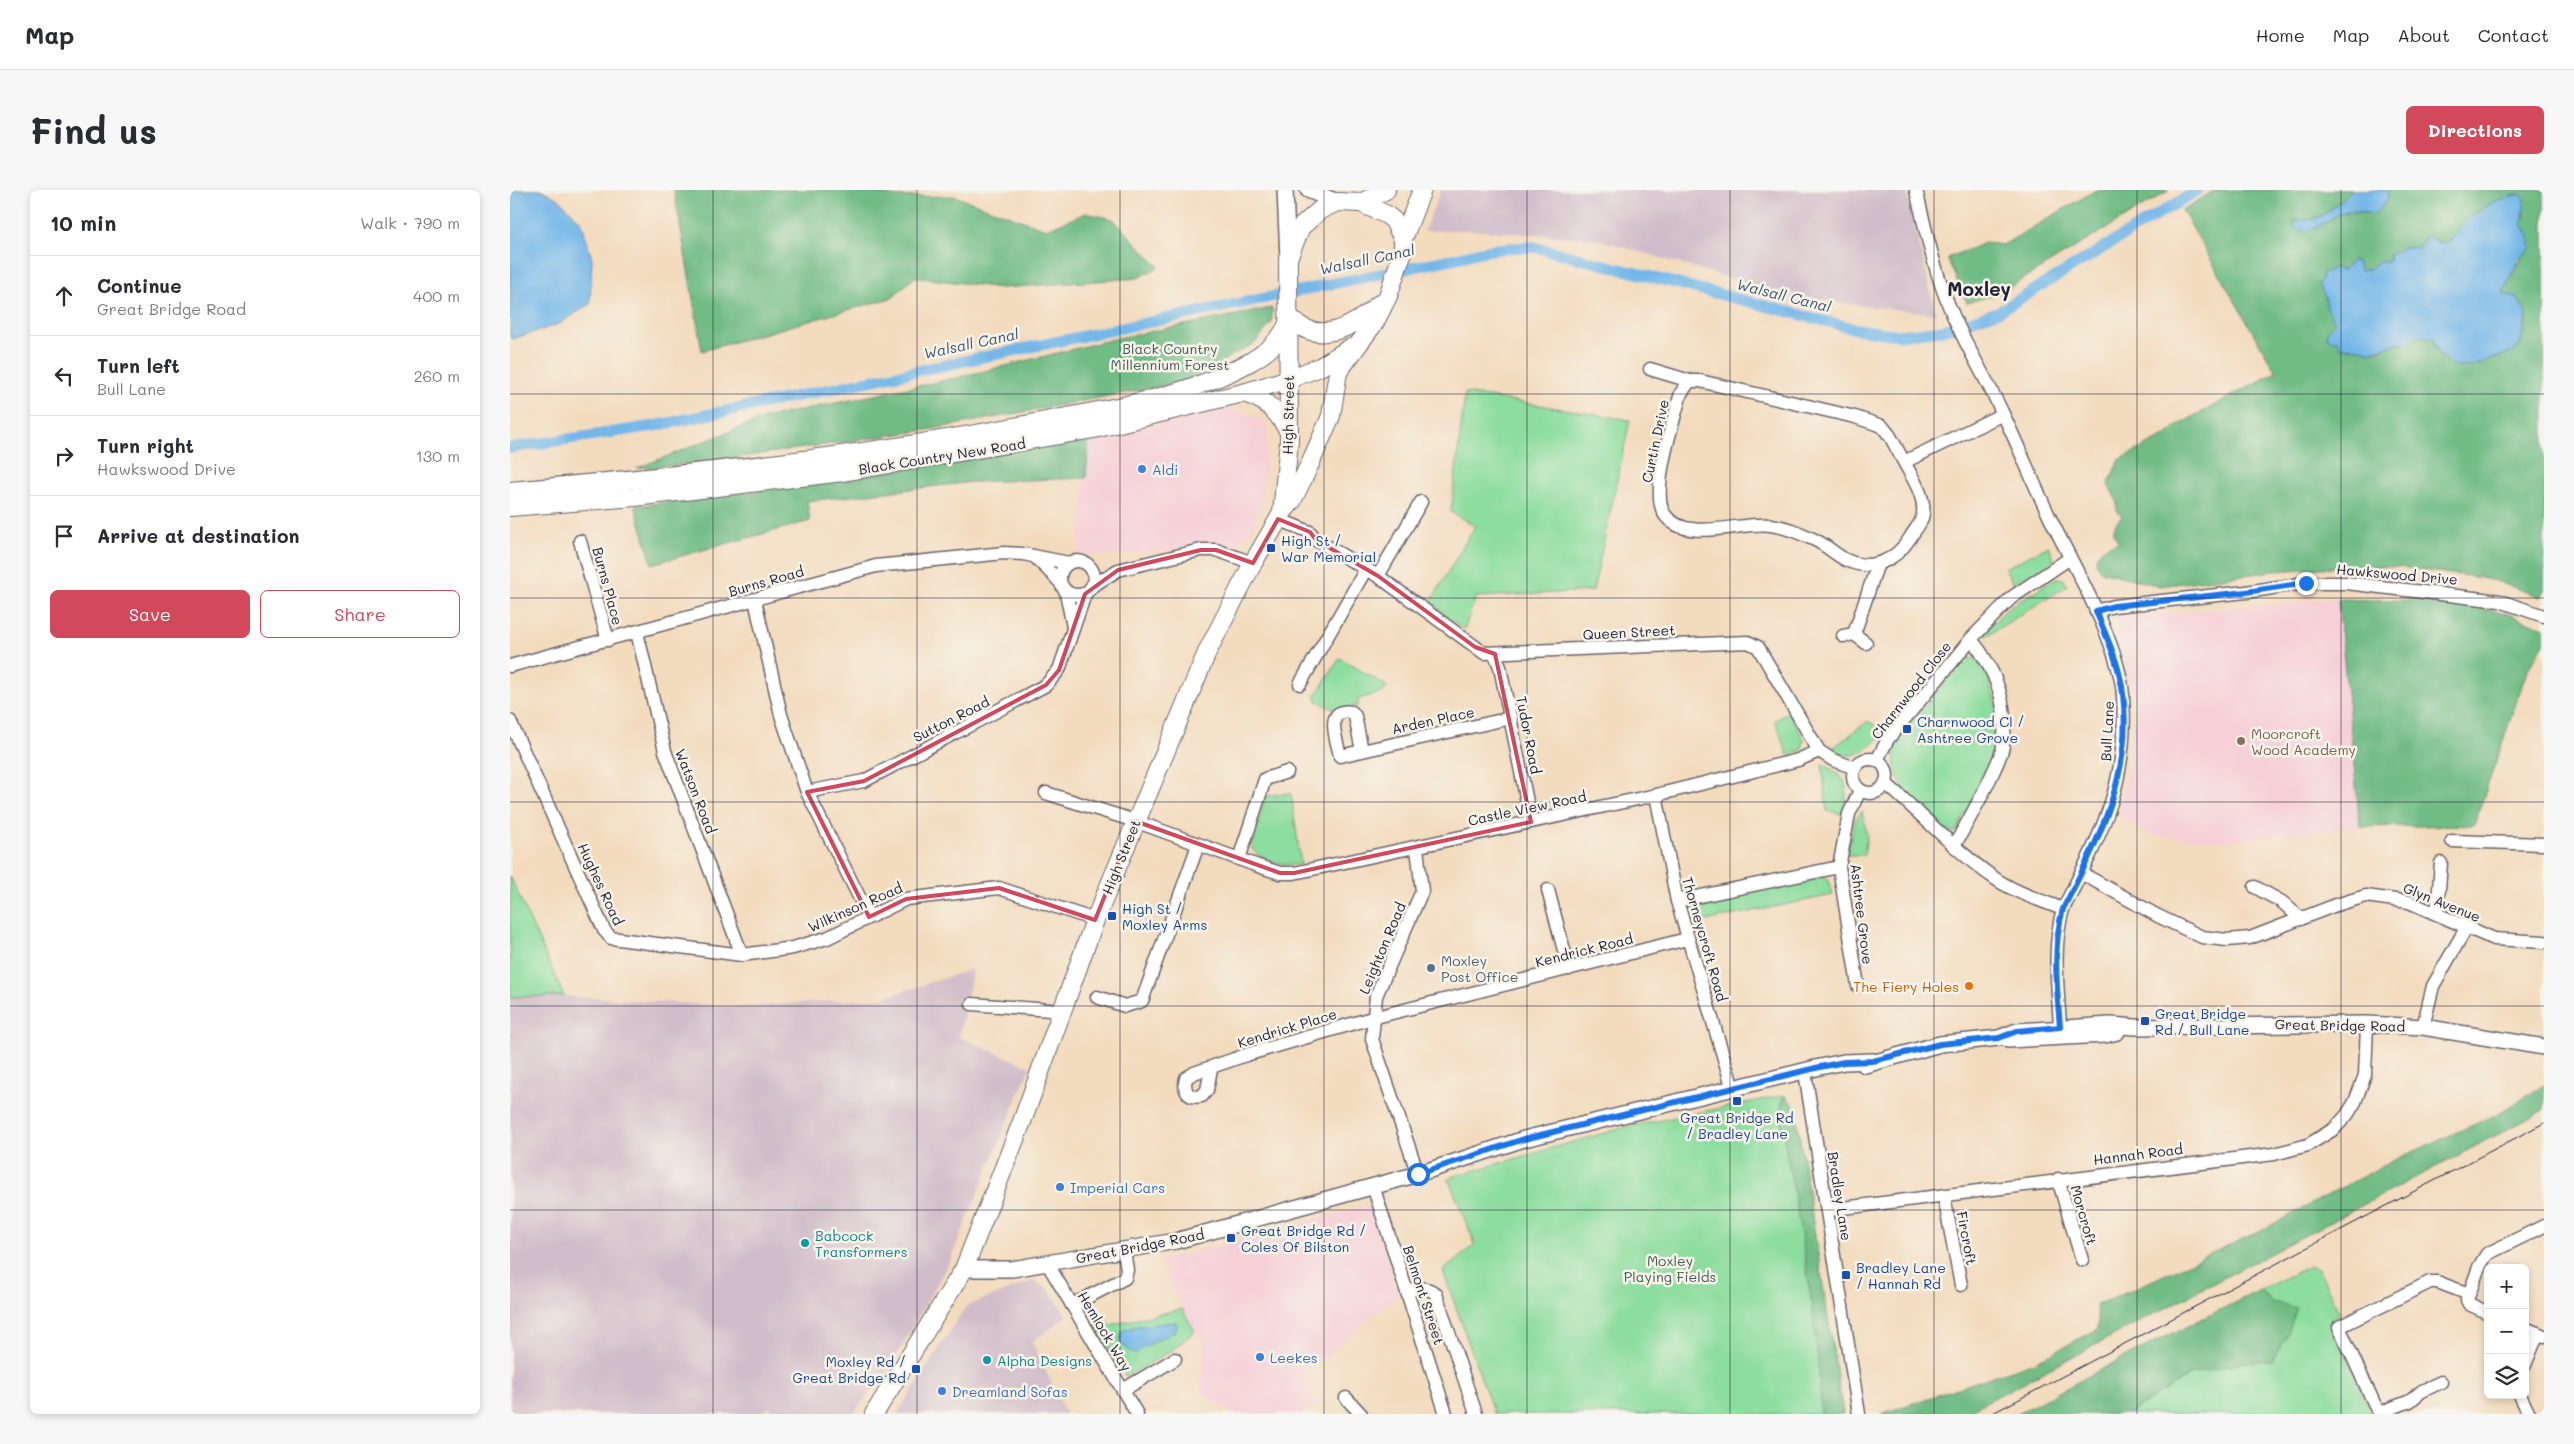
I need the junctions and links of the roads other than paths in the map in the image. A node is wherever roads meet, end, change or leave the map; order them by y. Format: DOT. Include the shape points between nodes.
graph roads {
  1 [pos="1285,190"];
  2 [pos="1308,190"];
  3 [pos="1386,190"];
  4 [pos="1422,190"];
  5 [pos="1916,190"];
  6 [pos="1337,202"];
  7 [pos="1361,203"];
  8 [pos="1403,245"];
  9 [pos="1288,266"];
  10 [pos="1390,290"];
  11 [pos="1289,313"];
  12 [pos="1359,342"];
  13 [pos="1650,369"];
  14 [pos="1289,379"];
  15 [pos="1690,381"];
  16 [pos="1243,393"];
  17 [pos="2003,414"];
  18 [pos="1289,435"];
  19 [pos="1320,442"];
  20 [pos="1904,462"];
  21 [pos="510,491"];
  22 [pos="1421,502"];
  23 [pos="510,507"];
  24 [pos="1280,516"];
  25 [pos="580,541"];
  26 [pos="1034,556"];
  27 [pos="2070,558"];
  28 [pos="1070,563"];
  29 [pos="1253,563"];
  30 [pos="1086,564"];
  31 [pos="1877,566"];
  32 [pos="1366,569"];
  33 [pos="1118,570"];
  34 [pos="1378,576"];
  35 [pos="1063,587"];
  36 [pos="1088,590"];
  37 [pos="755,600"];
  38 [pos="2096,611"];
  39 [pos="2544,616"];
  40 [pos="1073,627"];
  41 [pos="637,632"];
  42 [pos="1971,639"];
  43 [pos="608,640"];
  44 [pos="1866,643"];
  45 [pos="1495,654"];
  46 [pos="510,666"];
  47 [pos="1300,684"];
  48 [pos="1510,718"];
  49 [pos="510,720"];
  50 [pos="1362,751"];
  51 [pos="1819,751"];
  52 [pos="1877,760"];
  53 [pos="1855,768"];
  54 [pos="1287,772"];
  55 [pos="1885,784"];
  56 [pos="1860,790"];
  57 [pos="807,792"];
  58 [pos="1046,794"];
  59 [pos="1656,795"];
  60 [pos="1135,821"];
  61 [pos="1531,822"];
  62 [pos="2452,840"];
  63 [pos="2544,844"];
  64 [pos="1198,845"];
  65 [pos="1954,846"];
  66 [pos="1417,848"];
  67 [pos="1239,859"];
  68 [pos="2441,863"];
  69 [pos="1839,867"];
  70 [pos="2081,873"];
  71 [pos="2255,887"];
  72 [pos="1548,890"];
  73 [pos="1677,901"];
  74 [pos="2063,909"];
  75 [pos="2437,914"];
  76 [pos="869,917"];
  77 [pos="2301,919"];
  78 [pos="1095,920"];
  79 [pos="2466,928"];
  80 [pos="1687,939"];
  81 [pos="2544,942"];
  82 [pos="742,954"];
  83 [pos="1569,969"];
  84 [pos="1858,986"];
  85 [pos="1098,997"];
  86 [pos="972,1004"];
  87 [pos="1063,1011"];
  88 [pos="1372,1018"];
  89 [pos="2367,1024"];
  90 [pos="2060,1027"];
  91 [pos="2135,1027"];
  92 [pos="2423,1027"];
  93 [pos="2086,1037"];
  94 [pos="1999,1038"];
  95 [pos="2048,1039"];
  96 [pos="2544,1047"];
  97 [pos="1211,1069"];
  98 [pos="1805,1072"];
  99 [pos="1733,1089"];
  100 [pos="1418,1174"];
  101 [pos="2058,1179"];
  102 [pos="1373,1186"];
  103 [pos="1944,1197"];
  104 [pos="1827,1210"];
  105 [pos="2544,1226"];
  106 [pos="1124,1250"];
  107 [pos="2082,1260"];
  108 [pos="1047,1264"];
  109 [pos="964,1268"];
  110 [pos="1961,1285"];
  111 [pos="1407,1291"];
  112 [pos="2469,1294"];
  113 [pos="1072,1305"];
  114 [pos="2484,1311"];
  115 [pos="2529,1330"];
  116 [pos="2541,1334"];
  117 [pos="2529,1358"];
  118 [pos="1175,1359"];
  119 [pos="2441,1382"];
  120 [pos="1123,1390"];
  121 [pos="1346,1398"];
  122 [pos="2522,1399"];
  123 [pos="874,1414"];
  124 [pos="1137,1414"];
  125 [pos="1361,1414"];
  126 [pos="1446,1414"];
  127 [pos="1476,1414"];
  128 [pos="1859,1414"];
  129 [pos="2379,1414"];
  130 [pos="2529,1414"];
  1 -- 9 [label="main road"];
  2 -- 6 [label="main road"];
  3 -- 7 [label="highway"];
  4 -- 8 [label="highway"];
  5 -- 17 [label="street, Bull Lane" via="1940,283"];
  6 -- 7 [label="highway"];
  6 -- 9 [label="highway" via="1320,210 1301,227"];
  7 -- 8 [label="highway" via="1387,214 1394,221"];
  8 -- 10 [label="highway"];
  9 -- 11 [label="highway"];
  10 -- 11 [label="highway" via="1367,316 1336,332 1308,330"];
  10 -- 12 [label="highway, High Street" via="1375,322"];
  11 -- 14 [label="highway, High Street"];
  11 -- 21 [label="highway, Black Country New Road" via="1277,342 1251,362 1170,394 1092,412 939,440 758,466"];
  12 -- 14 [label="highway, Black Country New Road" via="1320,367"];
  12 -- 19 [label="highway, High Street" via="1338,372 1331,416"];
  13 -- 15 [label="street"];
  14 -- 16 [label="highway, Black Country New Road"];
  14 -- 18 [label="highway, High Street"];
  15 -- 20 [label="street" via="1855,417 1882,426"];
  15 -- 31 [label="street, Curtin Drive" via="1681,393 1659,488 1661,506 1675,525 1690,530 1770,525 1818,541 1845,560"];
  16 -- 18 [label="highway" via="1268,404 1278,413"];
  16 -- 23 [label="highway, Black Country New Road" via="1094,429 862,469 635,497"];
  17 -- 20 [label="street"];
  17 -- 27 [label="street, Bull Lane"];
  18 -- 19 [label="highway" via="1302,448"];
  18 -- 24 [label="highway, High Street"];
  19 -- 24 [label="highway, High Street" via="1292,501"];
  20 -- 31 [label="street" via="1922,500 1922,518 1905,545"];
  22 -- 34 [label="street"];
  24 -- 29 [label="highway, High Street"];
  24 -- 32 [label="street, Queen Street"];
  25 -- 43 [label="street, Burns Place"];
  26 -- 28 [label="street, Burns Road"];
  26 -- 35 [label="street"];
  26 -- 37 [label="street, Burns Road" via="1004,553 876,566"];
  27 -- 38 [label="street, Bull Lane"];
  27 -- 42 [label="street, Charnwood Close" via="2011,598"];
  28 -- 30 [label="street"];
  28 -- 35 [label="street" via="1061,571"];
  29 -- 33 [label="street" via="1216,550 1201,550"];
  29 -- 60 [label="highway, High Street" via="1208,650"];
  30 -- 33 [label="street"];
  30 -- 36 [label="street" via="1094,574"];
  31 -- 44 [label="street" via="1849,635"];
  32 -- 34 [label="street, Queen Street"];
  32 -- 47 [label="street"];
  33 -- 36 [label="street"];
  34 -- 45 [label="street, Queen Street" via="1475,647 1484,653"];
  35 -- 36 [label="street" via="1079,596"];
  35 -- 40 [label="street, Sutton Road"];
  36 -- 40 [label="street, Sutton Road"];
  37 -- 41 [label="street, Burns Road"];
  37 -- 57 [label="street" via="781,715"];
  38 -- 39 [label="street, Hawkswood Drive" via="2114,606 2306,583 2346,583 2491,600"];
  38 -- 70 [label="street, Bull Lane" via="2113,650 2123,693 2124,724 2120,772 2108,818"];
  40 -- 57 [label="street, Sutton Road" via="1059,670 1046,686 864,781"];
  41 -- 43 [label="street, Burns Road"];
  41 -- 82 [label="street, Watson Road" via="665,751"];
  42 -- 52 [label="street, Charnwood Close" via="1888,740"];
  42 -- 65 [label="street, Charnwood Close" via="1985,656 1999,687 2004,717 2003,748 1983,795"];
  43 -- 46 [label="street, Burns Road"];
  45 -- 48 [label="street, Tudor Road"];
  45 -- 51 [label="street, Queen Street" via="1748,642 1758,648"];
  48 -- 50 [label="street, Arden Place"];
  48 -- 61 [label="street, Tudor Road"];
  49 -- 82 [label="street, Hughes Road" via="607,935 616,939"];
  51 -- 53 [label="street"];
  51 -- 59 [label="street, Castle View Road" via="1798,760"];
  52 -- 53 [label="street" via="1864,760"];
  52 -- 55 [label="street" via="1887,772"];
  53 -- 56 [label="street" via="1854,780"];
  54 -- 67 [label="street" via="1265,780"];
  55 -- 56 [label="street" via="1872,793"];
  55 -- 65 [label="street"];
  56 -- 69 [label="street, Ashtree Grove" via="1849,814"];
  57 -- 76 [label="street"];
  58 -- 60 [label="street, Castle View Road"];
  59 -- 61 [label="street, Castle View Road"];
  59 -- 73 [label="street, Thorneycroft Road"];
  60 -- 64 [label="street, Castle View Road"];
  60 -- 78 [label="highway, High Street"];
  61 -- 66 [label="street, Castle View Road"];
  62 -- 63 [label="street"];
  64 -- 67 [label="street, Castle View Road"];
  64 -- 85 [label="street" via="1142,1001 1125,1006"];
  65 -- 74 [label="street" via="1991,876"];
  66 -- 67 [label="street, Castle View Road" via="1294,873 1280,873"];
  66 -- 88 [label="street, Leighton Road" via="1422,891 1376,996"];
  68 -- 75 [label="street"];
  69 -- 73 [label="street"];
  69 -- 84 [label="street, Ashtree Grove"];
  70 -- 74 [label="street, Bull Lane"];
  70 -- 77 [label="street, Glyn Avenue" via="2202,937 2250,938"];
  71 -- 77 [label="street" via="2282,902"];
  72 -- 83 [label="street"];
  73 -- 80 [label="street, Thorneycroft Road"];
  74 -- 90 [label="street, Bull Lane" via="2057,943"];
  75 -- 77 [label="street, Glyn Avenue" via="2409,902 2366,896"];
  75 -- 79 [label="street, Glyn Avenue"];
  76 -- 78 [label="street, Wilkinson Road" via="906,899 999,888"];
  76 -- 82 [label="street, Wilkinson Road" via="827,938 793,948"];
  78 -- 87 [label="highway, High Street"];
  79 -- 81 [label="street, Glyn Avenue" via="2494,939"];
  79 -- 92 [label="street" via="2433,986"];
  80 -- 83 [label="street, Kendrick Road"];
  80 -- 99 [label="street, Thorneycroft Road"];
  83 -- 88 [label="street, Kendrick Road"];
  86 -- 87 [label="street"];
  87 -- 109 [label="highway, High Street"];
  88 -- 97 [label="street, Kendrick Place" via="1246,1055"];
  88 -- 100 [label="street, Leighton Road" via="1372,1039"];
  89 -- 91 [label="main road, Great Bridge Road"];
  89 -- 92 [label="main road, Great Bridge Road"];
  89 -- 101 [label="street, Hannah Road" via="2365,1076 2355,1102 2334,1129 2308,1145 2274,1154"];
  90 -- 91 [label="main road, Great Bridge Road"];
  90 -- 93 [label="street" via="2063,1033 2079,1032"];
  90 -- 94 [label="main road, Great Bridge Road" via="2017,1031"];
  90 -- 95 [label="street"];
  91 -- 93 [label="main road, Great Bridge Road" via="2106,1036"];
  92 -- 96 [label="main road, Great Bridge Road"];
  93 -- 95 [label="main road, Great Bridge Road"];
  94 -- 95 [label="main road, Great Bridge Road" via="2015,1042"];
  94 -- 98 [label="main road, Great Bridge Road" via="1940,1044 1873,1061 1844,1062"];
  98 -- 99 [label="main road, Great Bridge Road"];
  98 -- 104 [label="street, Bradley Lane"];
  99 -- 100 [label="main road, Great Bridge Road" via="1524,1139"];
  100 -- 102 [label="main road, Great Bridge Road"];
  101 -- 103 [label="street, Hannah Road"];
  101 -- 107 [label="street, Morcroft"];
  102 -- 106 [label="main road, Great Bridge Road" via="1176,1242"];
  102 -- 111 [label="street, Belmont Street"];
  103 -- 104 [label="street, Hannah Road"];
  103 -- 110 [label="street, Fircroft"];
  104 -- 128 [label="street, Bradley Lane"];
  105 -- 112 [label="street" via="2487,1254"];
  106 -- 108 [label="main road, Great Bridge Road"];
  106 -- 113 [label="street" via="1127,1270 1124,1278"];
  108 -- 109 [label="main road, Great Bridge Road" via="998,1270"];
  108 -- 113 [label="street, Hemlock Way"];
  109 -- 123 [label="highway, High Street"];
  111 -- 126 [label="street, Belmont Street"];
  111 -- 127 [label="street" via="1422,1288 1436,1294"];
  112 -- 114 [label="street" via="2469,1304"];
  112 -- 129 [label="street" via="2430,1282 2339,1327"];
  113 -- 120 [label="street, Hemlock Way"];
  115 -- 116 [label="street"];
  116 -- 117 [label="street"];
  118 -- 120 [label="street"];
  119 -- 129 [label="street" via="2410,1401"];
  120 -- 124 [label="street, Hemlock Way"];
  121 -- 125 [label="street"];
  122 -- 130 [label="street"];
}
